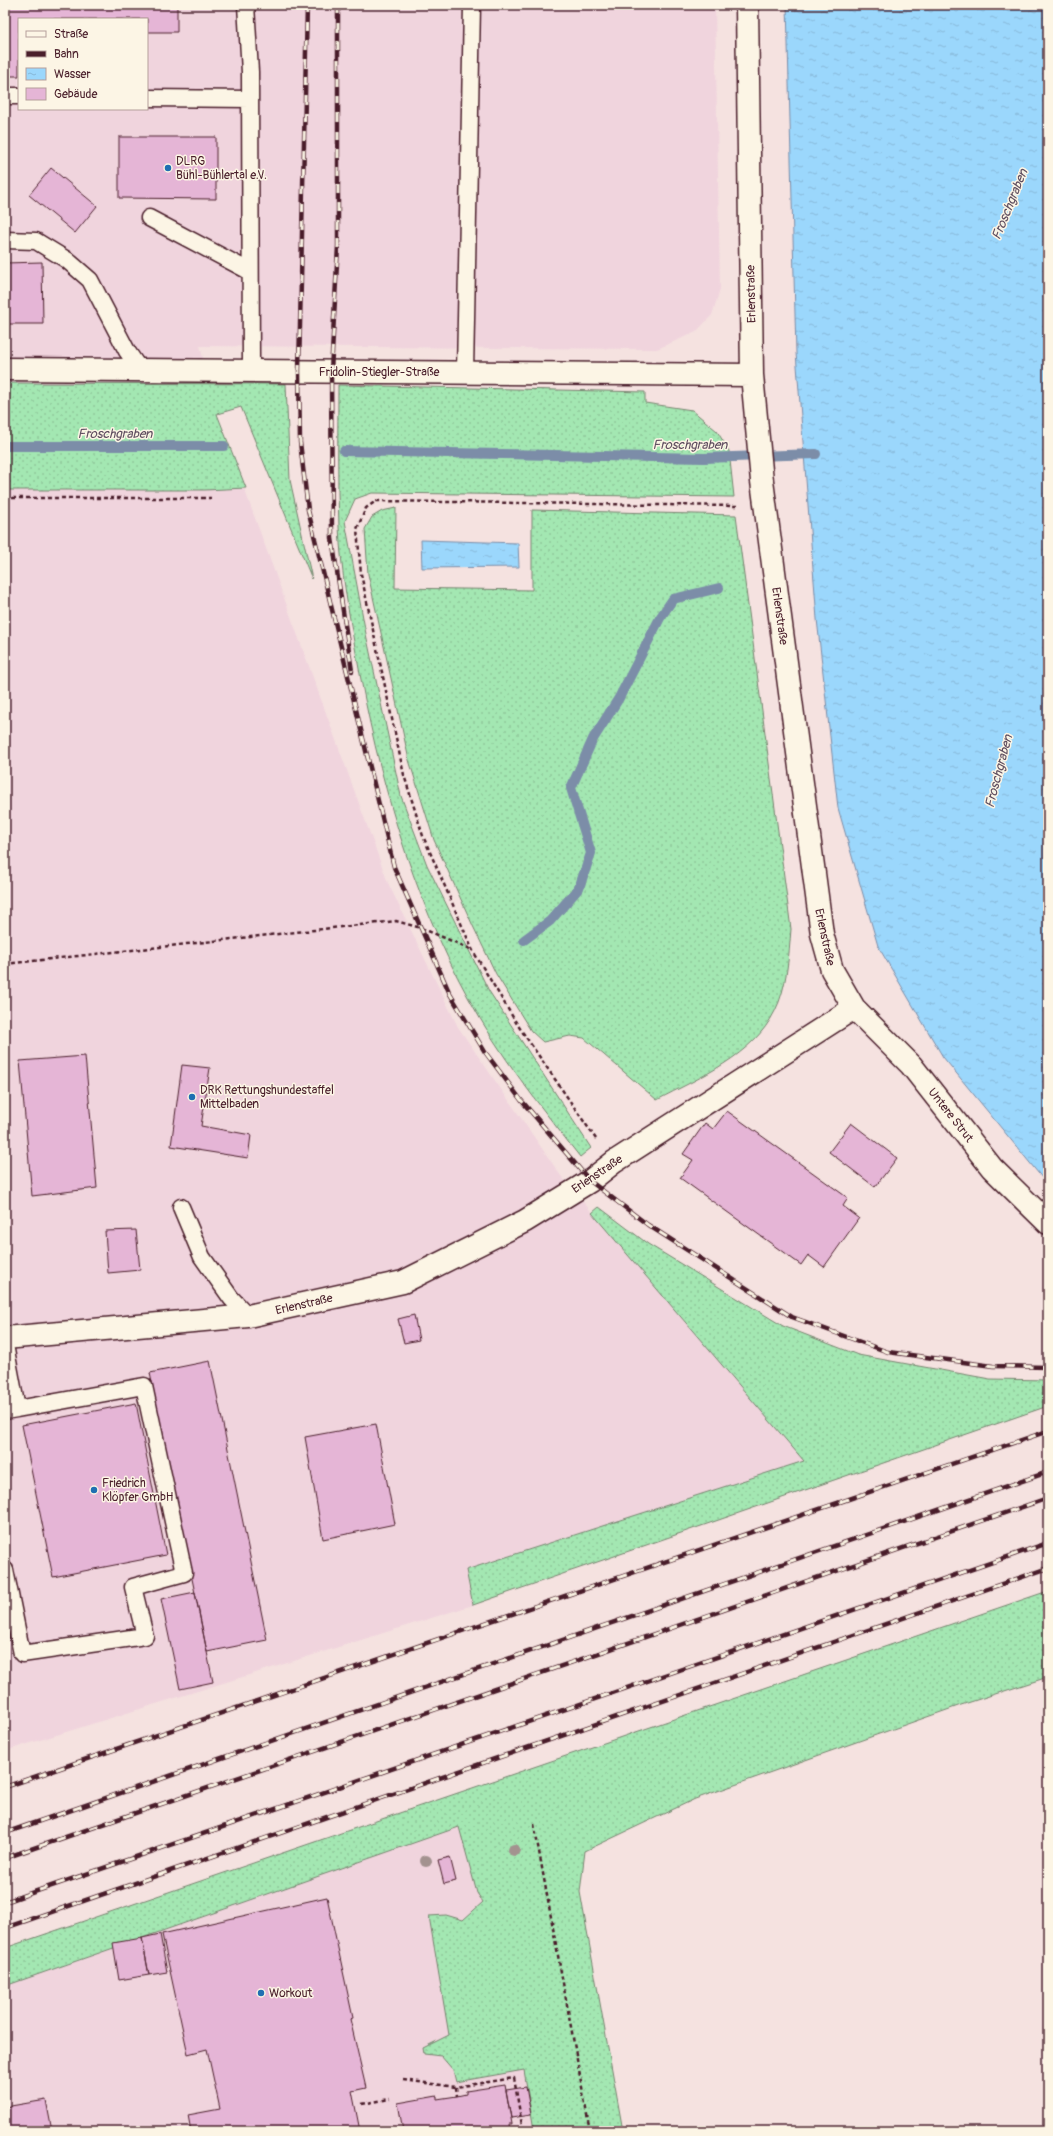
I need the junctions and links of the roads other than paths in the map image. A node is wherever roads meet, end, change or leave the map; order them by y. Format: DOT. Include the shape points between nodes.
graph roads {
  1 [pos="246,5"];
  2 [pos="472,5"];
  3 [pos="747,5"];
  4 [pos="5,96"];
  5 [pos="18,96"];
  6 [pos="148,98"];
  7 [pos="250,99"];
  8 [pos="149,218"];
  9 [pos="5,240"];
  10 [pos="249,271"];
  11 [pos="5,369"];
  12 [pos="140,370"];
  13 [pos="251,372"];
  14 [pos="464,372"];
  15 [pos="752,375"];
  16 [pos="854,1008"];
  17 [pos="181,1207"];
  18 [pos="1048,1223"];
  19 [pos="248,1316"];
  20 [pos="5,1338"];
  21 [pos="5,1345"];
  22 [pos="11,1410"];
  23 [pos="5,1570"];
  1 -- 7 [label="lane"];
  2 -- 14 [label="lane"];
  3 -- 15 [label="street, Erlenstraße"];
  4 -- 5 [label="lane"];
  6 -- 7 [label="lane"];
  7 -- 10 [label="lane"];
  8 -- 10 [label="lane"];
  9 -- 12 [label="lane" via="36,241 67,260 90,280"];
  10 -- 13 [label="lane"];
  11 -- 12 [label="street, Fridolin-Stiegler-Straße"];
  12 -- 13 [label="street, Fridolin-Stiegler-Straße"];
  13 -- 14 [label="street, Fridolin-Stiegler-Straße"];
  14 -- 15 [label="street, Fridolin-Stiegler-Straße"];
  15 -- 16 [label="street, Erlenstraße" via="765,506 822,934 832,970"];
  16 -- 18 [label="street, Untere Strut" via="911,1065 992,1168"];
  16 -- 19 [label="street, Erlenstraße" via="525,1221 403,1282"];
  17 -- 19 [label="lane" via="202,1257 231,1298"];
  19 -- 20 [label="street, Erlenstraße"];
  21 -- 22 [label="lane"];
  22 -- 23 [label="lane" via="144,1386 184,1573 133,1587 145,1636 22,1654"];
}
